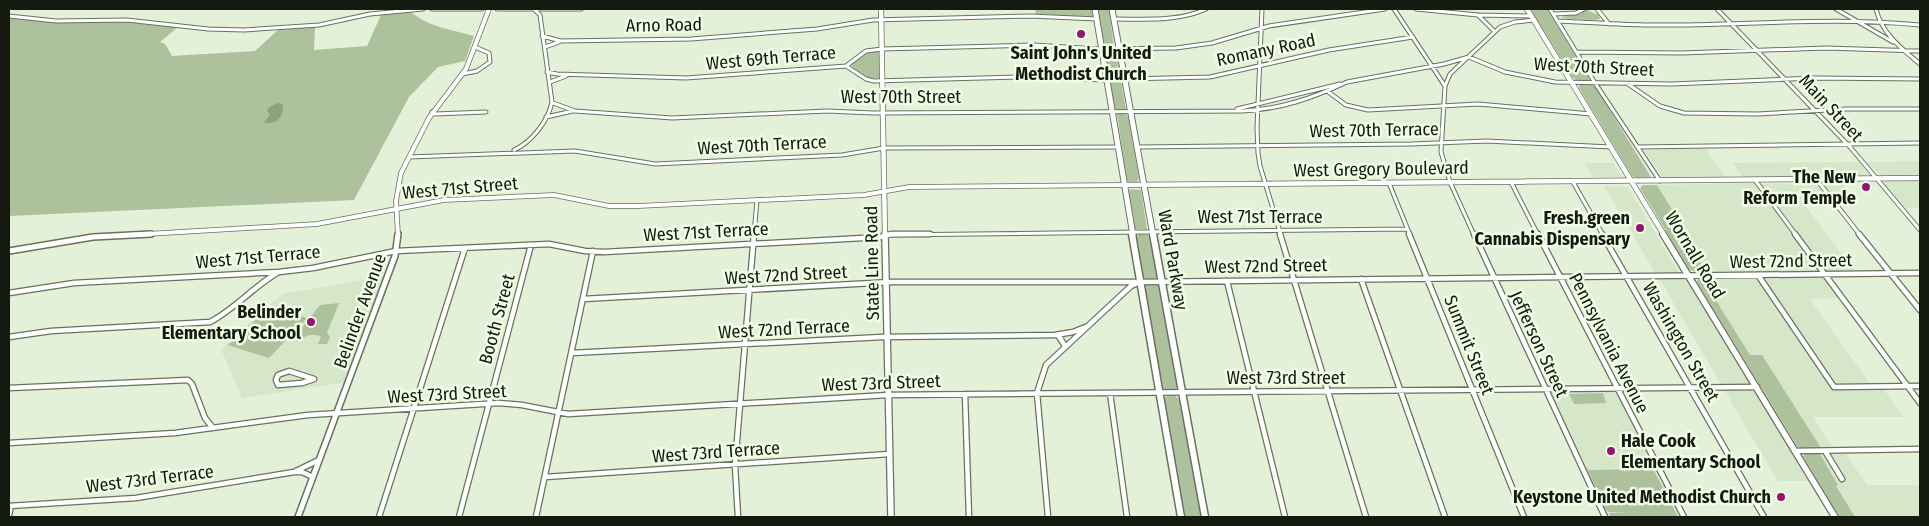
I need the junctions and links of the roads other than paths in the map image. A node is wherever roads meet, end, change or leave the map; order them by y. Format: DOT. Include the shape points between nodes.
graph roads {
  1 [pos="423,9"];
  2 [pos="432,9"];
  3 [pos="482,9"];
  4 [pos="489,9"];
  5 [pos="497,9"];
  6 [pos="581,9"];
  7 [pos="881,9"];
  8 [pos="1095,9"];
  9 [pos="1112,9"];
  10 [pos="1206,9"];
  11 [pos="1262,9"];
  12 [pos="1385,9"];
  13 [pos="1394,9"];
  14 [pos="1416,9"];
  15 [pos="1527,9"];
  16 [pos="1550,9"];
  17 [pos="1584,9"];
  18 [pos="1597,9"];
  19 [pos="1718,9"];
  20 [pos="1836,9"];
  21 [pos="1876,9"];
  22 [pos="535,10"];
  23 [pos="549,10"];
  24 [pos="1368,10"];
  25 [pos="1554,14"];
  26 [pos="1478,15"];
  27 [pos="9,16"];
  28 [pos="1517,16"];
  29 [pos="1531,17"];
  30 [pos="540,18"];
  31 [pos="1097,19"];
  32 [pos="1114,19"];
  33 [pos="881,20"];
  34 [pos="1856,20"];
  35 [pos="1558,21"];
  36 [pos="1880,21"];
  37 [pos="1521,22"];
  38 [pos="1731,22"];
  39 [pos="1609,24"];
  40 [pos="1920,25"];
  41 [pos="1262,28"];
  42 [pos="1494,31"];
  43 [pos="542,36"];
  44 [pos="1413,37"];
  45 [pos="561,41"];
  46 [pos="1896,44"];
  47 [pos="475,47"];
  48 [pos="545,47"];
  49 [pos="882,49"];
  50 [pos="1102,49"];
  51 [pos="1120,49"];
  52 [pos="1757,50"];
  53 [pos="1905,50"];
  54 [pos="1920,50"];
  55 [pos="1576,52"];
  56 [pos="1468,57"];
  57 [pos="1920,64"];
  58 [pos="846,66"];
  59 [pos="1261,66"];
  60 [pos="1433,67"];
  61 [pos="547,72"];
  62 [pos="462,74"];
  63 [pos="570,75"];
  64 [pos="1125,79"];
  65 [pos="1920,79"];
  66 [pos="882,80"];
  67 [pos="1107,80"];
  68 [pos="1786,80"];
  69 [pos="550,82"];
  70 [pos="1347,82"];
  71 [pos="1572,82"];
  72 [pos="1595,82"];
  73 [pos="1627,83"];
  74 [pos="1445,86"];
  75 [pos="1320,88"];
  76 [pos="1327,92"];
  77 [pos="553,103"];
  78 [pos="1445,104"];
  79 [pos="1257,106"];
  80 [pos="1920,109"];
  81 [pos="1816,110"];
  82 [pos="575,111"];
  83 [pos="1228,111"];
  84 [pos="1257,111"];
  85 [pos="432,112"];
  86 [pos="486,112"];
  87 [pos="1112,112"];
  88 [pos="1131,112"];
  89 [pos="883,113"];
  90 [pos="1591,114"];
  91 [pos="546,118"];
  92 [pos="1442,142"];
  93 [pos="1920,143"];
  94 [pos="528,144"];
  95 [pos="1848,144"];
  96 [pos="1118,146"];
  97 [pos="1257,146"];
  98 [pos="1137,147"];
  99 [pos="884,148"];
  100 [pos="1611,148"];
  101 [pos="1639,148"];
  102 [pos="509,152"];
  103 [pos="530,152"];
  104 [pos="409,157"];
  105 [pos="1920,178"];
  106 [pos="1878,179"];
  107 [pos="1755,180"];
  108 [pos="1817,180"];
  109 [pos="1632,181"];
  110 [pos="1660,181"];
  111 [pos="1450,182"];
  112 [pos="1511,182"];
  113 [pos="1573,182"];
  114 [pos="1389,183"];
  115 [pos="1265,184"];
  116 [pos="1124,185"];
  117 [pos="1144,185"];
  118 [pos="885,191"];
  119 [pos="757,200"];
  120 [pos="396,208"];
  121 [pos="1407,229"];
  122 [pos="1920,230"];
  123 [pos="1279,231"];
  124 [pos="1132,232"];
  125 [pos="1153,232"];
  126 [pos="885,235"];
  127 [pos="753,244"];
  128 [pos="531,245"];
  129 [pos="465,248"];
  130 [pos="9,251"];
  131 [pos="396,251"];
  132 [pos="593,251"];
  133 [pos="279,272"];
  134 [pos="1920,273"];
  135 [pos="262,274"];
  136 [pos="1824,274"];
  137 [pos="1891,274"];
  138 [pos="1758,275"];
  139 [pos="1690,276"];
  140 [pos="1560,277"];
  141 [pos="1627,277"];
  142 [pos="1427,278"];
  143 [pos="1493,278"];
  144 [pos="1361,279"];
  145 [pos="1294,280"];
  146 [pos="263,281"];
  147 [pos="1162,281"];
  148 [pos="1227,281"];
  149 [pos="1140,282"];
  150 [pos="886,283"];
  151 [pos="750,290"];
  152 [pos="9,293"];
  153 [pos="583,299"];
  154 [pos="1920,310"];
  155 [pos="1088,326"];
  156 [pos="1058,335"];
  157 [pos="9,337"];
  158 [pos="887,337"];
  159 [pos="745,345"];
  160 [pos="1065,346"];
  161 [pos="572,353"];
  162 [pos="314,380"];
  163 [pos="1908,386"];
  164 [pos="1920,386"];
  165 [pos="1757,387"];
  166 [pos="9,388"];
  167 [pos="1617,388"];
  168 [pos="1691,388"];
  169 [pos="1472,390"];
  170 [pos="1546,390"];
  171 [pos="1328,391"];
  172 [pos="1400,391"];
  173 [pos="1158,392"];
  174 [pos="1182,392"];
  175 [pos="1253,392"];
  176 [pos="1037,393"];
  177 [pos="1110,393"];
  178 [pos="888,394"];
  179 [pos="965,394"];
  180 [pos="740,403"];
  181 [pos="1920,403"];
  182 [pos="489,404"];
  183 [pos="414,409"];
  184 [pos="338,413"];
  185 [pos="558,413"];
  186 [pos="214,428"];
  187 [pos="9,443"];
  188 [pos="1920,449"];
  189 [pos="1825,450"];
  190 [pos="1795,451"];
  191 [pos="889,454"];
  192 [pos="319,460"];
  193 [pos="735,465"];
  194 [pos="294,472"];
  195 [pos="312,477"];
  196 [pos="545,477"];
  197 [pos="1842,479"];
  198 [pos="10,506"];
  199 [pos="9,515"];
  200 [pos="298,517"];
  201 [pos="379,517"];
  202 [pos="459,517"];
  203 [pos="536,517"];
  204 [pos="738,517"];
  205 [pos="891,517"];
  206 [pos="969,517"];
  207 [pos="1048,517"];
  208 [pos="1127,517"];
  209 [pos="1181,517"];
  210 [pos="1205,517"];
  211 [pos="1285,517"];
  212 [pos="1366,517"];
  213 [pos="1445,517"];
  214 [pos="1524,517"];
  215 [pos="1604,517"];
  216 [pos="1684,517"];
  217 [pos="1764,517"];
  218 [pos="1835,517"];
  1 -- 27 [label="street" via="370,14 311,26 244,30 127,20 56,21"];
  2 -- 3 [label="street"];
  4 -- 47 [label="street, Belinder Avenue"];
  5 -- 22 [label="street"];
  6 -- 23 [label="street"];
  7 -- 33 [label="main road, State Line Road"];
  8 -- 31 [label="main road, Ward Parkway"];
  9 -- 32 [label="main road, Ward Parkway"];
  10 -- 32 [label="street" via="1174,18"];
  11 -- 41 [label="street"];
  12 -- 24 [label="street, West 69th Terrace"];
  13 -- 44 [label="street"];
  14 -- 26 [label="street"];
  15 -- 29 [label="main road, Wornall Road"];
  16 -- 25 [label="street"];
  17 -- 25 [label="street" via="1576,13"];
  18 -- 39 [label="street"];
  19 -- 38 [label="street, Main Street"];
  20 -- 34 [label="street"];
  21 -- 36 [label="street"];
  22 -- 23 [label="street"];
  22 -- 30 [label="street"];
  23 -- 30 [label="street"];
  24 -- 41 [label="street, West 69th Terrace"];
  25 -- 35 [label="street"];
  26 -- 28 [label="street"];
  26 -- 42 [label="street"];
  28 -- 29 [label="street"];
  28 -- 37 [label="street"];
  29 -- 37 [label="street"];
  29 -- 71 [label="main road, Wornall Road"];
  30 -- 43 [label="street"];
  31 -- 33 [label="street, Arno Road" via="1030,16"];
  31 -- 50 [label="main road, Ward Parkway"];
  32 -- 51 [label="main road, Ward Parkway"];
  33 -- 45 [label="street, Arno Road" via="817,29 691,39"];
  33 -- 49 [label="main road, State Line Road"];
  34 -- 36 [label="street"];
  34 -- 38 [label="street"];
  34 -- 46 [label="street"];
  35 -- 39 [label="street"];
  35 -- 55 [label="street"];
  36 -- 40 [label="street"];
  36 -- 46 [label="street"];
  37 -- 42 [label="street"];
  38 -- 39 [label="street"];
  38 -- 52 [label="street, Main Street"];
  41 -- 51 [label="street, West 69th Terrace" via="1194,46"];
  41 -- 59 [label="street"];
  42 -- 56 [label="street"];
  43 -- 45 [label="street, Arno Road"];
  43 -- 48 [label="street"];
  44 -- 59 [label="street, Romany Road" via="1329,50"];
  44 -- 60 [label="street"];
  45 -- 48 [label="street, Arno Road"];
  46 -- 53 [label="street"];
  47 -- 62 [label="street, Belinder Avenue"];
  47 -- 62 [label="street" via="489,53 490,62 483,69"];
  48 -- 61 [label="street"];
  49 -- 50 [label="street, West 69th Terrace" via="1038,45"];
  49 -- 58 [label="street, West 69th Terrace" via="866,52"];
  49 -- 66 [label="main road, State Line Road"];
  50 -- 51 [label="street, West 69th Terrace"];
  50 -- 67 [label="main road, Ward Parkway"];
  51 -- 64 [label="main road, Ward Parkway"];
  52 -- 53 [label="street"];
  52 -- 55 [label="street" via="1675,54"];
  52 -- 68 [label="street, Main Street"];
  53 -- 54 [label="street"];
  53 -- 57 [label="street"];
  55 -- 72 [label="street"];
  56 -- 60 [label="street, West 70th Street"];
  56 -- 71 [label="street, West 70th Street" via="1520,76"];
  56 -- 74 [label="street" via="1450,74"];
  58 -- 63 [label="street, West 69th Terrace" via="686,78"];
  58 -- 66 [label="street" via="866,79"];
  59 -- 64 [label="street, Romany Road" via="1197,78"];
  59 -- 79 [label="street"];
  60 -- 70 [label="street, West 70th Street"];
  60 -- 74 [label="street"];
  61 -- 63 [label="street, West 69th Terrace"];
  61 -- 69 [label="street"];
  62 -- 85 [label="street, Belinder Avenue"];
  63 -- 69 [label="street, West 69th Terrace"];
  64 -- 88 [label="main road, Ward Parkway"];
  65 -- 68 [label="street, West 70th Street"];
  66 -- 67 [label="street" via="1021,77"];
  66 -- 89 [label="main road, State Line Road"];
  67 -- 87 [label="main road, Ward Parkway"];
  68 -- 73 [label="street, West 70th Street"];
  68 -- 81 [label="street, Main Street"];
  69 -- 77 [label="street"];
  70 -- 75 [label="street, West 70th Street"];
  70 -- 76 [label="street, West 70th Street"];
  71 -- 72 [label="street, West 70th Street"];
  71 -- 90 [label="main road, Wornall Road"];
  72 -- 73 [label="street, West 70th Street"];
  72 -- 101 [label="street"];
  73 -- 81 [label="street" via="1660,106 1684,114"];
  74 -- 78 [label="street, Jefferson Street"];
  75 -- 76 [label="street"];
  75 -- 79 [label="street, West 70th Street"];
  76 -- 78 [label="street" via="1346,105 1362,110"];
  76 -- 84 [label="street, West 70th Street" via="1295,104"];
  77 -- 82 [label="street, West 70th Street"];
  77 -- 91 [label="street"];
  78 -- 90 [label="street" via="1490,104"];
  78 -- 92 [label="street, Jefferson Street"];
  79 -- 83 [label="street, West 70th Street"];
  79 -- 84 [label="street"];
  80 -- 81 [label="street"];
  81 -- 95 [label="street, Main Street"];
  82 -- 89 [label="street, West 70th Street" via="672,118 827,111"];
  82 -- 91 [label="street, West 70th Street"];
  83 -- 84 [label="street, West 70th Street"];
  83 -- 88 [label="street, West 70th Street"];
  84 -- 97 [label="street"];
  85 -- 86 [label="street"];
  85 -- 104 [label="street, Belinder Avenue"];
  87 -- 88 [label="street, West 70th Street"];
  87 -- 89 [label="street, West 70th Street"];
  87 -- 96 [label="main road, Ward Parkway"];
  88 -- 98 [label="main road, Ward Parkway"];
  89 -- 99 [label="main road, State Line Road"];
  90 -- 100 [label="main road, Wornall Road"];
  91 -- 94 [label="street"];
  92 -- 97 [label="street, West 70th Terrace"];
  92 -- 100 [label="street, West 70th Terrace" via="1506,141"];
  92 -- 111 [label="street, Jefferson Street" via="1443,162"];
  93 -- 95 [label="street"];
  94 -- 102 [label="street"];
  94 -- 103 [label="street"];
  95 -- 101 [label="street"];
  95 -- 106 [label="street, Main Street"];
  96 -- 99 [label="street, West 70th Terrace"];
  96 -- 116 [label="main road, Ward Parkway"];
  97 -- 98 [label="street, West 70th Terrace"];
  97 -- 115 [label="street"];
  98 -- 117 [label="main road, Ward Parkway"];
  99 -- 103 [label="street, West 70th Terrace" via="842,155 655,164 582,152"];
  99 -- 118 [label="main road, State Line Road"];
  100 -- 109 [label="main road, Wornall Road"];
  101 -- 110 [label="street"];
  102 -- 103 [label="street, West 70th Terrace"];
  102 -- 104 [label="street, West 70th Terrace"];
  104 -- 120 [label="street, Belinder Avenue" via="397,188"];
  105 -- 106 [label="main road, West Gregory Boulevard"];
  106 -- 108 [label="main road, West Gregory Boulevard"];
  106 -- 122 [label="street, Main Street"];
  107 -- 108 [label="main road, West Gregory Boulevard"];
  107 -- 110 [label="main road, West Gregory Boulevard"];
  107 -- 136 [label="street"];
  108 -- 137 [label="street"];
  109 -- 110 [label="main road, West Gregory Boulevard"];
  109 -- 113 [label="main road, West Gregory Boulevard"];
  109 -- 139 [label="main road, Wornall Road"];
  111 -- 112 [label="main road, West Gregory Boulevard"];
  111 -- 114 [label="main road, West Gregory Boulevard"];
  111 -- 143 [label="street, Jefferson Street"];
  112 -- 113 [label="main road, West Gregory Boulevard"];
  112 -- 140 [label="street, Pennsylvania Avenue"];
  113 -- 141 [label="street, Washington Street"];
  114 -- 115 [label="main road, West Gregory Boulevard"];
  114 -- 121 [label="street, Summit Street"];
  115 -- 117 [label="main road, West Gregory Boulevard"];
  115 -- 123 [label="street"];
  116 -- 117 [label="main road, West Gregory Boulevard"];
  116 -- 118 [label="street, West Gregory Boulevard" via="946,186"];
  116 -- 124 [label="main road, Ward Parkway"];
  117 -- 125 [label="main road, Ward Parkway"];
  118 -- 119 [label="street, West 71st Street" via="864,195"];
  118 -- 126 [label="main road, State Line Road"];
  119 -- 120 [label="street, West 71st Street" via="620,206 542,195 439,200"];
  119 -- 127 [label="street"];
  120 -- 130 [label="street, West 71st Street" via="299,226 93,237"];
  120 -- 131 [label="street, Belinder Avenue"];
  121 -- 123 [label="street, West 71st Terrace"];
  121 -- 142 [label="street, Summit Street"];
  123 -- 125 [label="street, West 71st Terrace"];
  123 -- 145 [label="street"];
  124 -- 125 [label="street, West 71st Terrace"];
  124 -- 126 [label="street, West 71st Terrace"];
  124 -- 149 [label="main road, Ward Parkway"];
  125 -- 147 [label="main road, Ward Parkway"];
  126 -- 127 [label="street, West 71st Terrace"];
  126 -- 150 [label="main road, State Line Road"];
  127 -- 132 [label="street, West 71st Terrace"];
  127 -- 151 [label="street"];
  128 -- 129 [label="street, West 71st Terrace"];
  128 -- 132 [label="street, West 71st Terrace" via="560,245"];
  128 -- 182 [label="street, Booth Street"];
  129 -- 131 [label="street, West 71st Terrace"];
  129 -- 183 [label="street"];
  131 -- 133 [label="street, West 71st Terrace"];
  131 -- 184 [label="street, Belinder Avenue"];
  132 -- 153 [label="street"];
  133 -- 135 [label="street, West 71st Terrace"];
  133 -- 146 [label="street"];
  134 -- 137 [label="street, West 72nd Street"];
  135 -- 146 [label="street"];
  135 -- 152 [label="street, West 71st Terrace" via="74,283"];
  136 -- 137 [label="street, West 72nd Street"];
  136 -- 138 [label="street, West 72nd Street"];
  136 -- 163 [label="street"];
  137 -- 154 [label="street"];
  138 -- 139 [label="street, West 72nd Street"];
  138 -- 163 [label="street" via="1834,387"];
  139 -- 141 [label="street, West 72nd Street"];
  139 -- 165 [label="main road, Wornall Road"];
  140 -- 141 [label="street, West 72nd Street"];
  140 -- 143 [label="street, West 72nd Street"];
  140 -- 167 [label="street, Pennsylvania Avenue"];
  141 -- 168 [label="street, Washington Street"];
  142 -- 143 [label="street, West 72nd Street"];
  142 -- 144 [label="street, West 72nd Street"];
  142 -- 169 [label="street, Summit Street"];
  143 -- 170 [label="street, Jefferson Street"];
  144 -- 145 [label="street, West 72nd Street"];
  144 -- 172 [label="street"];
  145 -- 148 [label="street, West 72nd Street"];
  145 -- 171 [label="street"];
  146 -- 157 [label="street" via="226,313 210,322"];
  147 -- 148 [label="street, West 72nd Street"];
  147 -- 149 [label="street, West 72nd Street"];
  147 -- 174 [label="main road, Ward Parkway"];
  148 -- 175 [label="street"];
  149 -- 150 [label="street, West 72nd Street"];
  149 -- 155 [label="street"];
  149 -- 173 [label="main road, Ward Parkway"];
  150 -- 151 [label="street, West 72nd Street"];
  150 -- 158 [label="main road, State Line Road"];
  151 -- 153 [label="street, West 72nd Street"];
  151 -- 159 [label="street"];
  153 -- 161 [label="street"];
  155 -- 156 [label="street, West 72nd Terrace"];
  155 -- 160 [label="street"];
  156 -- 158 [label="street, West 72nd Terrace"];
  156 -- 160 [label="street"];
  158 -- 159 [label="street, West 72nd Terrace"];
  158 -- 178 [label="main road, State Line Road"];
  159 -- 161 [label="street, West 72nd Terrace"];
  159 -- 180 [label="street"];
  160 -- 176 [label="street" via="1046,365"];
  161 -- 185 [label="street"];
  162 -- 162 [label="street" via="289,371 278,375 276,381 283,386"];
  163 -- 164 [label="street"];
  163 -- 181 [label="street"];
  165 -- 168 [label="street, West 73rd Street"];
  165 -- 190 [label="main road, Wornall Road"];
  166 -- 186 [label="street" via="188,380 205,418"];
  167 -- 168 [label="street, West 73rd Street"];
  167 -- 170 [label="street, West 73rd Street"];
  167 -- 216 [label="street, Pennsylvania Avenue"];
  168 -- 217 [label="street, Washington Street"];
  169 -- 170 [label="street, West 73rd Street"];
  169 -- 172 [label="street, West 73rd Street"];
  169 -- 214 [label="street, Summit Street"];
  170 -- 215 [label="street, Jefferson Street"];
  171 -- 172 [label="street, West 73rd Street"];
  171 -- 175 [label="street, West 73rd Street"];
  171 -- 212 [label="street"];
  172 -- 213 [label="street"];
  173 -- 174 [label="street, West 73rd Street"];
  173 -- 177 [label="street, West 73rd Street"];
  173 -- 209 [label="main road, Ward Parkway"];
  174 -- 175 [label="street, West 73rd Street"];
  174 -- 210 [label="main road, Ward Parkway"];
  175 -- 211 [label="street"];
  176 -- 177 [label="street, West 73rd Street"];
  176 -- 179 [label="street, West 73rd Street"];
  176 -- 207 [label="street"];
  177 -- 208 [label="street"];
  178 -- 179 [label="street, West 73rd Street"];
  178 -- 180 [label="street, West 73rd Street"];
  178 -- 191 [label="main road, State Line Road"];
  179 -- 206 [label="street"];
  180 -- 185 [label="street, West 73rd Street"];
  180 -- 193 [label="street"];
  182 -- 183 [label="street, West 73rd Street"];
  182 -- 185 [label="street, West 73rd Street" via="512,404"];
  182 -- 202 [label="street, Booth Street"];
  183 -- 184 [label="street, West 73rd Street"];
  183 -- 201 [label="street"];
  184 -- 186 [label="street, West 73rd Street" via="284,417"];
  184 -- 192 [label="street, Belinder Avenue"];
  185 -- 196 [label="street"];
  186 -- 187 [label="street, West 73rd Street"];
  188 -- 189 [label="street"];
  189 -- 190 [label="street"];
  189 -- 197 [label="street"];
  190 -- 218 [label="main road, Wornall Road"];
  191 -- 193 [label="street, West 73rd Terrace"];
  191 -- 205 [label="main road, State Line Road"];
  192 -- 194 [label="street, West 73rd Terrace"];
  192 -- 195 [label="street, Belinder Avenue"];
  193 -- 196 [label="street, West 73rd Terrace"];
  193 -- 204 [label="street"];
  194 -- 195 [label="street, West 73rd Terrace"];
  194 -- 198 [label="street, West 73rd Terrace" via="136,498"];
  195 -- 200 [label="street, Belinder Avenue"];
  196 -- 203 [label="street"];
  198 -- 199 [label="street"];
}
